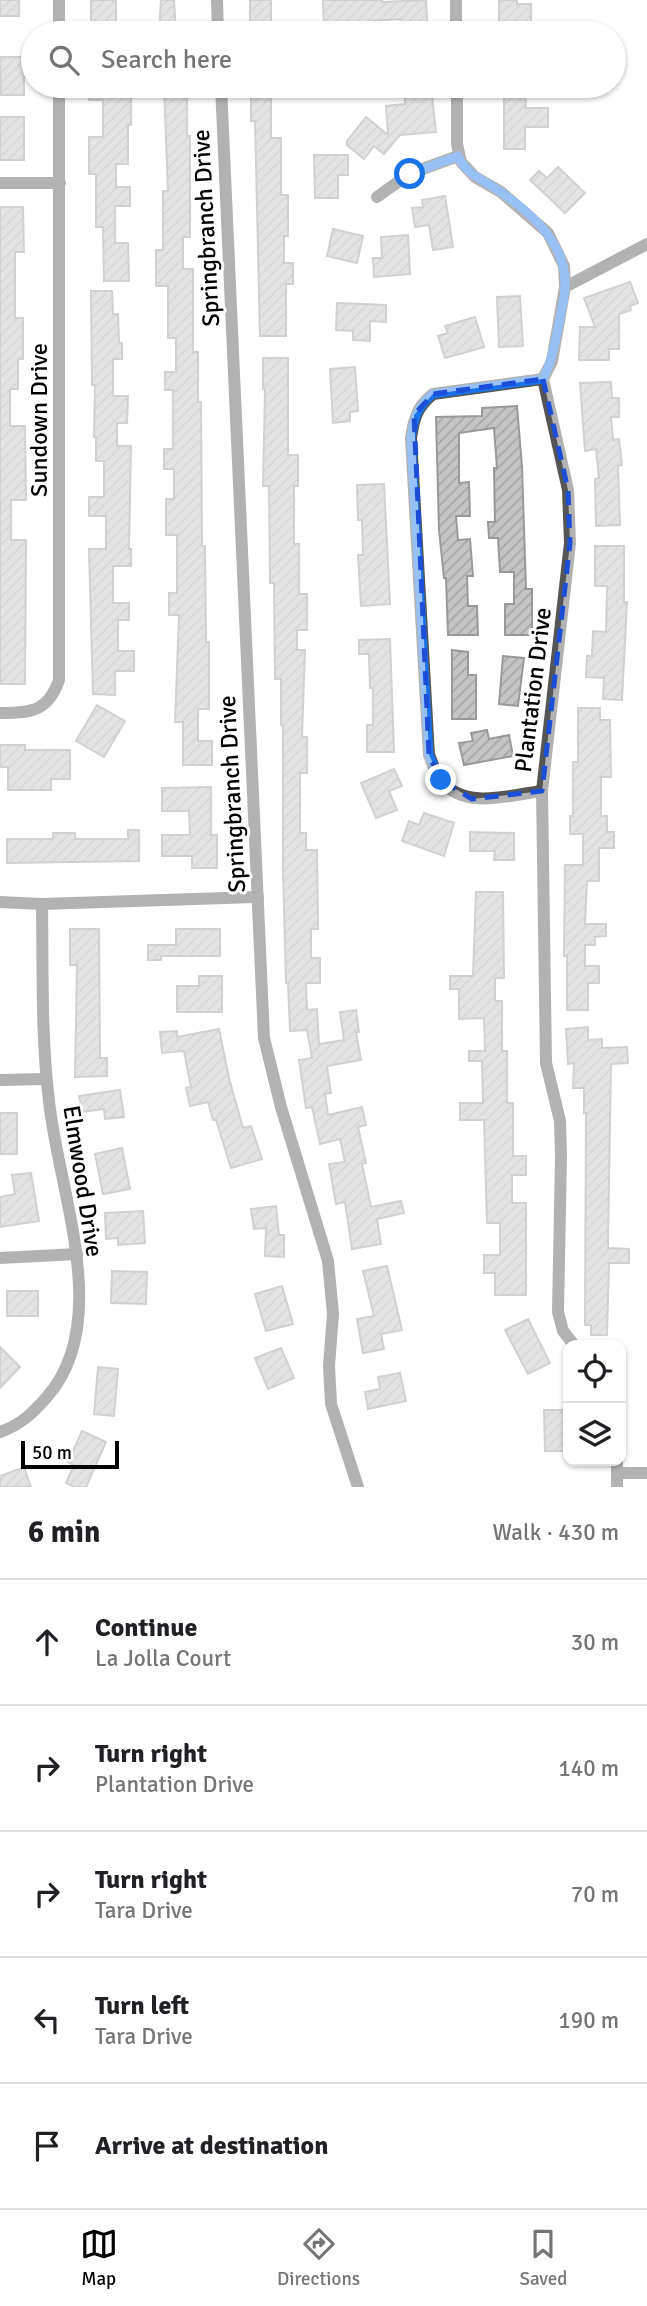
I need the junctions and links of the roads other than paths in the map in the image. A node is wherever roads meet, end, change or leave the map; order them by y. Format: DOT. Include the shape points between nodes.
graph roads {
  1 [pos="59,0"];
  2 [pos="217,0"];
  3 [pos="456,0"];
  4 [pos="59,21"];
  5 [pos="218,21"];
  6 [pos="456,21"];
  7 [pos="59,98"];
  8 [pos="221,98"];
  9 [pos="457,98"];
  10 [pos="458,156"];
  11 [pos="0,183"];
  12 [pos="60,183"];
  13 [pos="377,197"];
  14 [pos="647,244"];
  15 [pos="565,287"];
  16 [pos="543,379"];
  17 [pos="0,713"];
  18 [pos="542,791"];
  19 [pos="258,897"];
  20 [pos="0,902"];
  21 [pos="42,904"];
  22 [pos="46,1079"];
  23 [pos="0,1080"];
  24 [pos="77,1254"];
  25 [pos="0,1258"];
  26 [pos="570,1340"];
  27 [pos="0,1432"];
  28 [pos="617,1467"];
  29 [pos="647,1473"];
  30 [pos="358,1487"];
  31 [pos="617,1487"];
  1 -- 4 [label="street"];
  2 -- 5 [label="street"];
  3 -- 6 [label="street"];
  7 -- 12 [label="street, Sundown Drive"];
  8 -- 19 [label="street, Springbranch Drive"];
  9 -- 10 [label="street"];
  10 -- 13 [label="street" via="410,174"];
  10 -- 15 [label="street" via="475,177 501,192 548,233 564,267"];
  11 -- 12 [label="street"];
  12 -- 17 [label="street, Sundown Drive" via="58,680 47,702 37,709"];
  14 -- 15 [label="street"];
  15 -- 16 [label="street" via="552,361"];
  16 -- 18 [label="street, Plantation Drive" via="568,490 570,543"];
  16 -- 18 [label="street" via="433,394 414,415 411,438 429,755 441,780 457,794 472,799"];
  18 -- 26 [label="street, Plantation Drive" via="546,1063 560,1121 558,1311"];
  19 -- 21 [label="street"];
  19 -- 30 [label="street, Springbranch Drive" via="264,1038 328,1261 333,1314 329,1391"];
  20 -- 21 [label="street"];
  21 -- 22 [label="street, Elmwood Drive"];
  22 -- 23 [label="street"];
  22 -- 24 [label="street, Elmwood Drive"];
  24 -- 25 [label="street"];
  24 -- 27 [label="street, Elmwood Drive" via="77,1340 71,1362 57,1387 27,1418"];
  28 -- 29 [label="street"];
  28 -- 31 [label="street"];
}
